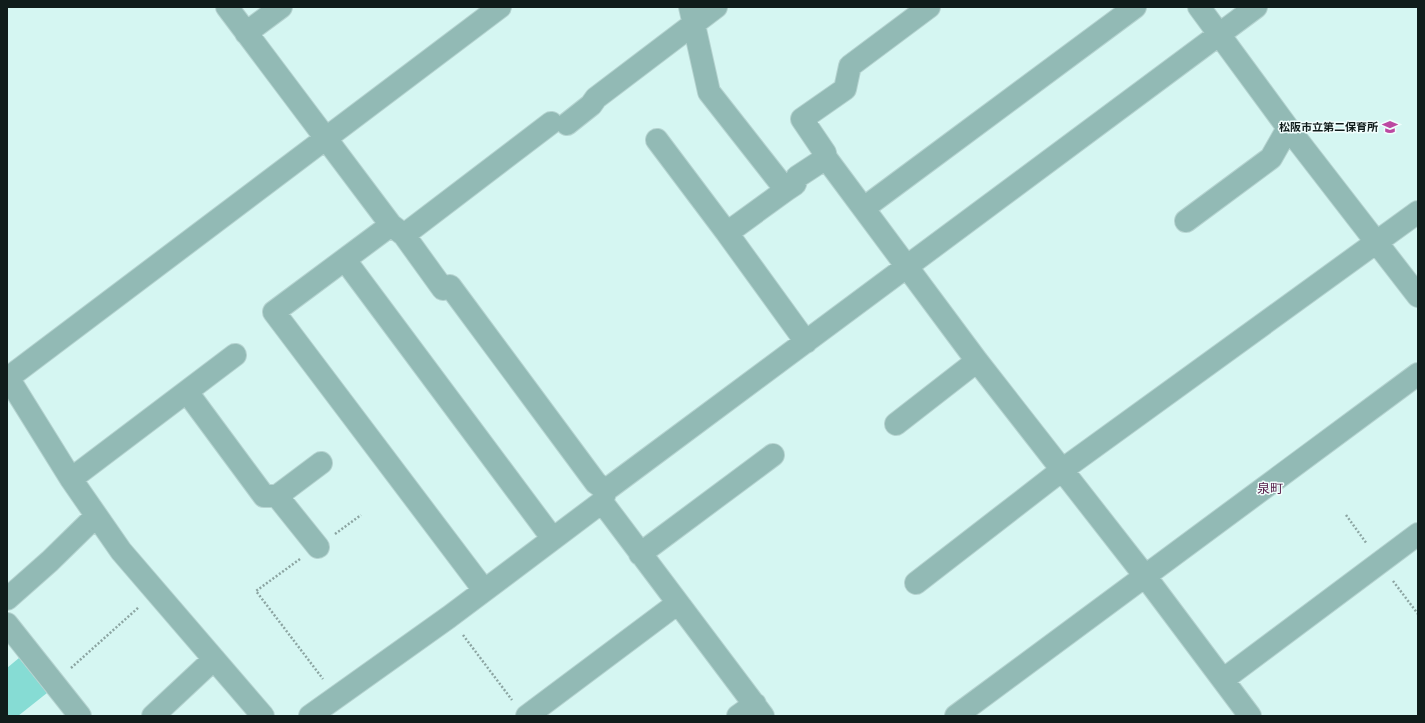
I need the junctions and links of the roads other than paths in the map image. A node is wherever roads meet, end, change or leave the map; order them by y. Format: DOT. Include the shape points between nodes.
graph roads {
  1 [pos="227,7"];
  2 [pos="282,7"];
  3 [pos="500,7"];
  4 [pos="716,7"];
  5 [pos="929,7"];
  6 [pos="1135,7"];
  7 [pos="1199,7"];
  8 [pos="1256,7"];
  9 [pos="692,15"];
  10 [pos="246,33"];
  11 [pos="1219,35"];
  12 [pos="1288,128"];
  13 [pos="326,138"];
  14 [pos="657,140"];
  15 [pos="826,158"];
  16 [pos="786,190"];
  17 [pos="864,208"];
  18 [pos="1418,212"];
  19 [pos="1186,221"];
  20 [pos="398,230"];
  21 [pos="727,233"];
  22 [pos="1377,242"];
  23 [pos="345,260"];
  24 [pos="907,267"];
  25 [pos="1418,296"];
  26 [pos="806,342"];
  27 [pos="236,355"];
  28 [pos="977,361"];
  29 [pos="1418,374"];
  30 [pos="8,377"];
  31 [pos="187,392"];
  32 [pos="896,424"];
  33 [pos="772,456"];
  34 [pos="321,463"];
  35 [pos="1062,470"];
  36 [pos="71,479"];
  37 [pos="277,496"];
  38 [pos="604,496"];
  39 [pos="96,516"];
  40 [pos="1418,534"];
  41 [pos="553,539"];
  42 [pos="318,547"];
  43 [pos="640,554"];
  44 [pos="1145,576"];
  45 [pos="916,584"];
  46 [pos="484,590"];
  47 [pos="7,599"];
  48 [pos="678,603"];
  49 [pos="7,624"];
  50 [pos="214,659"];
  51 [pos="1224,679"];
  52 [pos="521,710"];
  53 [pos="752,712"];
  54 [pos="80,716"];
  55 [pos="153,716"];
  56 [pos="263,716"];
  57 [pos="310,716"];
  58 [pos="956,716"];
  59 [pos="1250,716"];
  1 -- 10 [label="street"];
  2 -- 10 [label="street"];
  3 -- 13 [label="street"];
  4 -- 9 [label="street"];
  5 -- 15 [label="street" via="850,66 845,89 802,119"];
  6 -- 17 [label="street"];
  7 -- 11 [label="street"];
  8 -- 11 [label="street"];
  9 -- 16 [label="street" via="709,92"];
  9 -- 20 [label="street" via="591,105"];
  10 -- 13 [label="street"];
  11 -- 12 [label="street"];
  11 -- 24 [label="street"];
  12 -- 19 [label="street" via="1271,158"];
  12 -- 22 [label="street"];
  13 -- 20 [label="street"];
  13 -- 30 [label="street"];
  14 -- 21 [label="street"];
  15 -- 16 [label="street" via="797,177 795,184"];
  15 -- 17 [label="street"];
  16 -- 21 [label="street"];
  17 -- 24 [label="street"];
  18 -- 22 [label="street"];
  20 -- 23 [label="street"];
  20 -- 38 [label="street" via="443,289 450,286"];
  21 -- 26 [label="street"];
  22 -- 25 [label="street"];
  22 -- 35 [label="street"];
  23 -- 41 [label="street"];
  23 -- 46 [label="street" via="274,312"];
  24 -- 26 [label="street"];
  24 -- 28 [label="street"];
  26 -- 38 [label="street"];
  27 -- 31 [label="street"];
  28 -- 32 [label="street"];
  28 -- 35 [label="street"];
  29 -- 44 [label="street"];
  30 -- 36 [label="street"];
  31 -- 36 [label="street"];
  31 -- 37 [label="street" via="264,496"];
  33 -- 43 [label="street"];
  34 -- 37 [label="street"];
  35 -- 44 [label="street"];
  35 -- 45 [label="street"];
  36 -- 39 [label="street"];
  37 -- 42 [label="street"];
  38 -- 41 [label="street"];
  38 -- 43 [label="street"];
  39 -- 47 [label="street"];
  39 -- 50 [label="street" via="121,551"];
  40 -- 51 [label="street"];
  41 -- 46 [label="street"];
  43 -- 48 [label="street"];
  44 -- 51 [label="street"];
  44 -- 58 [label="street"];
  46 -- 57 [label="street"];
  48 -- 52 [label="street"];
  48 -- 53 [label="street"];
  49 -- 54 [label="street"];
  50 -- 55 [label="street"];
  50 -- 56 [label="street"];
  51 -- 59 [label="street"];
}
